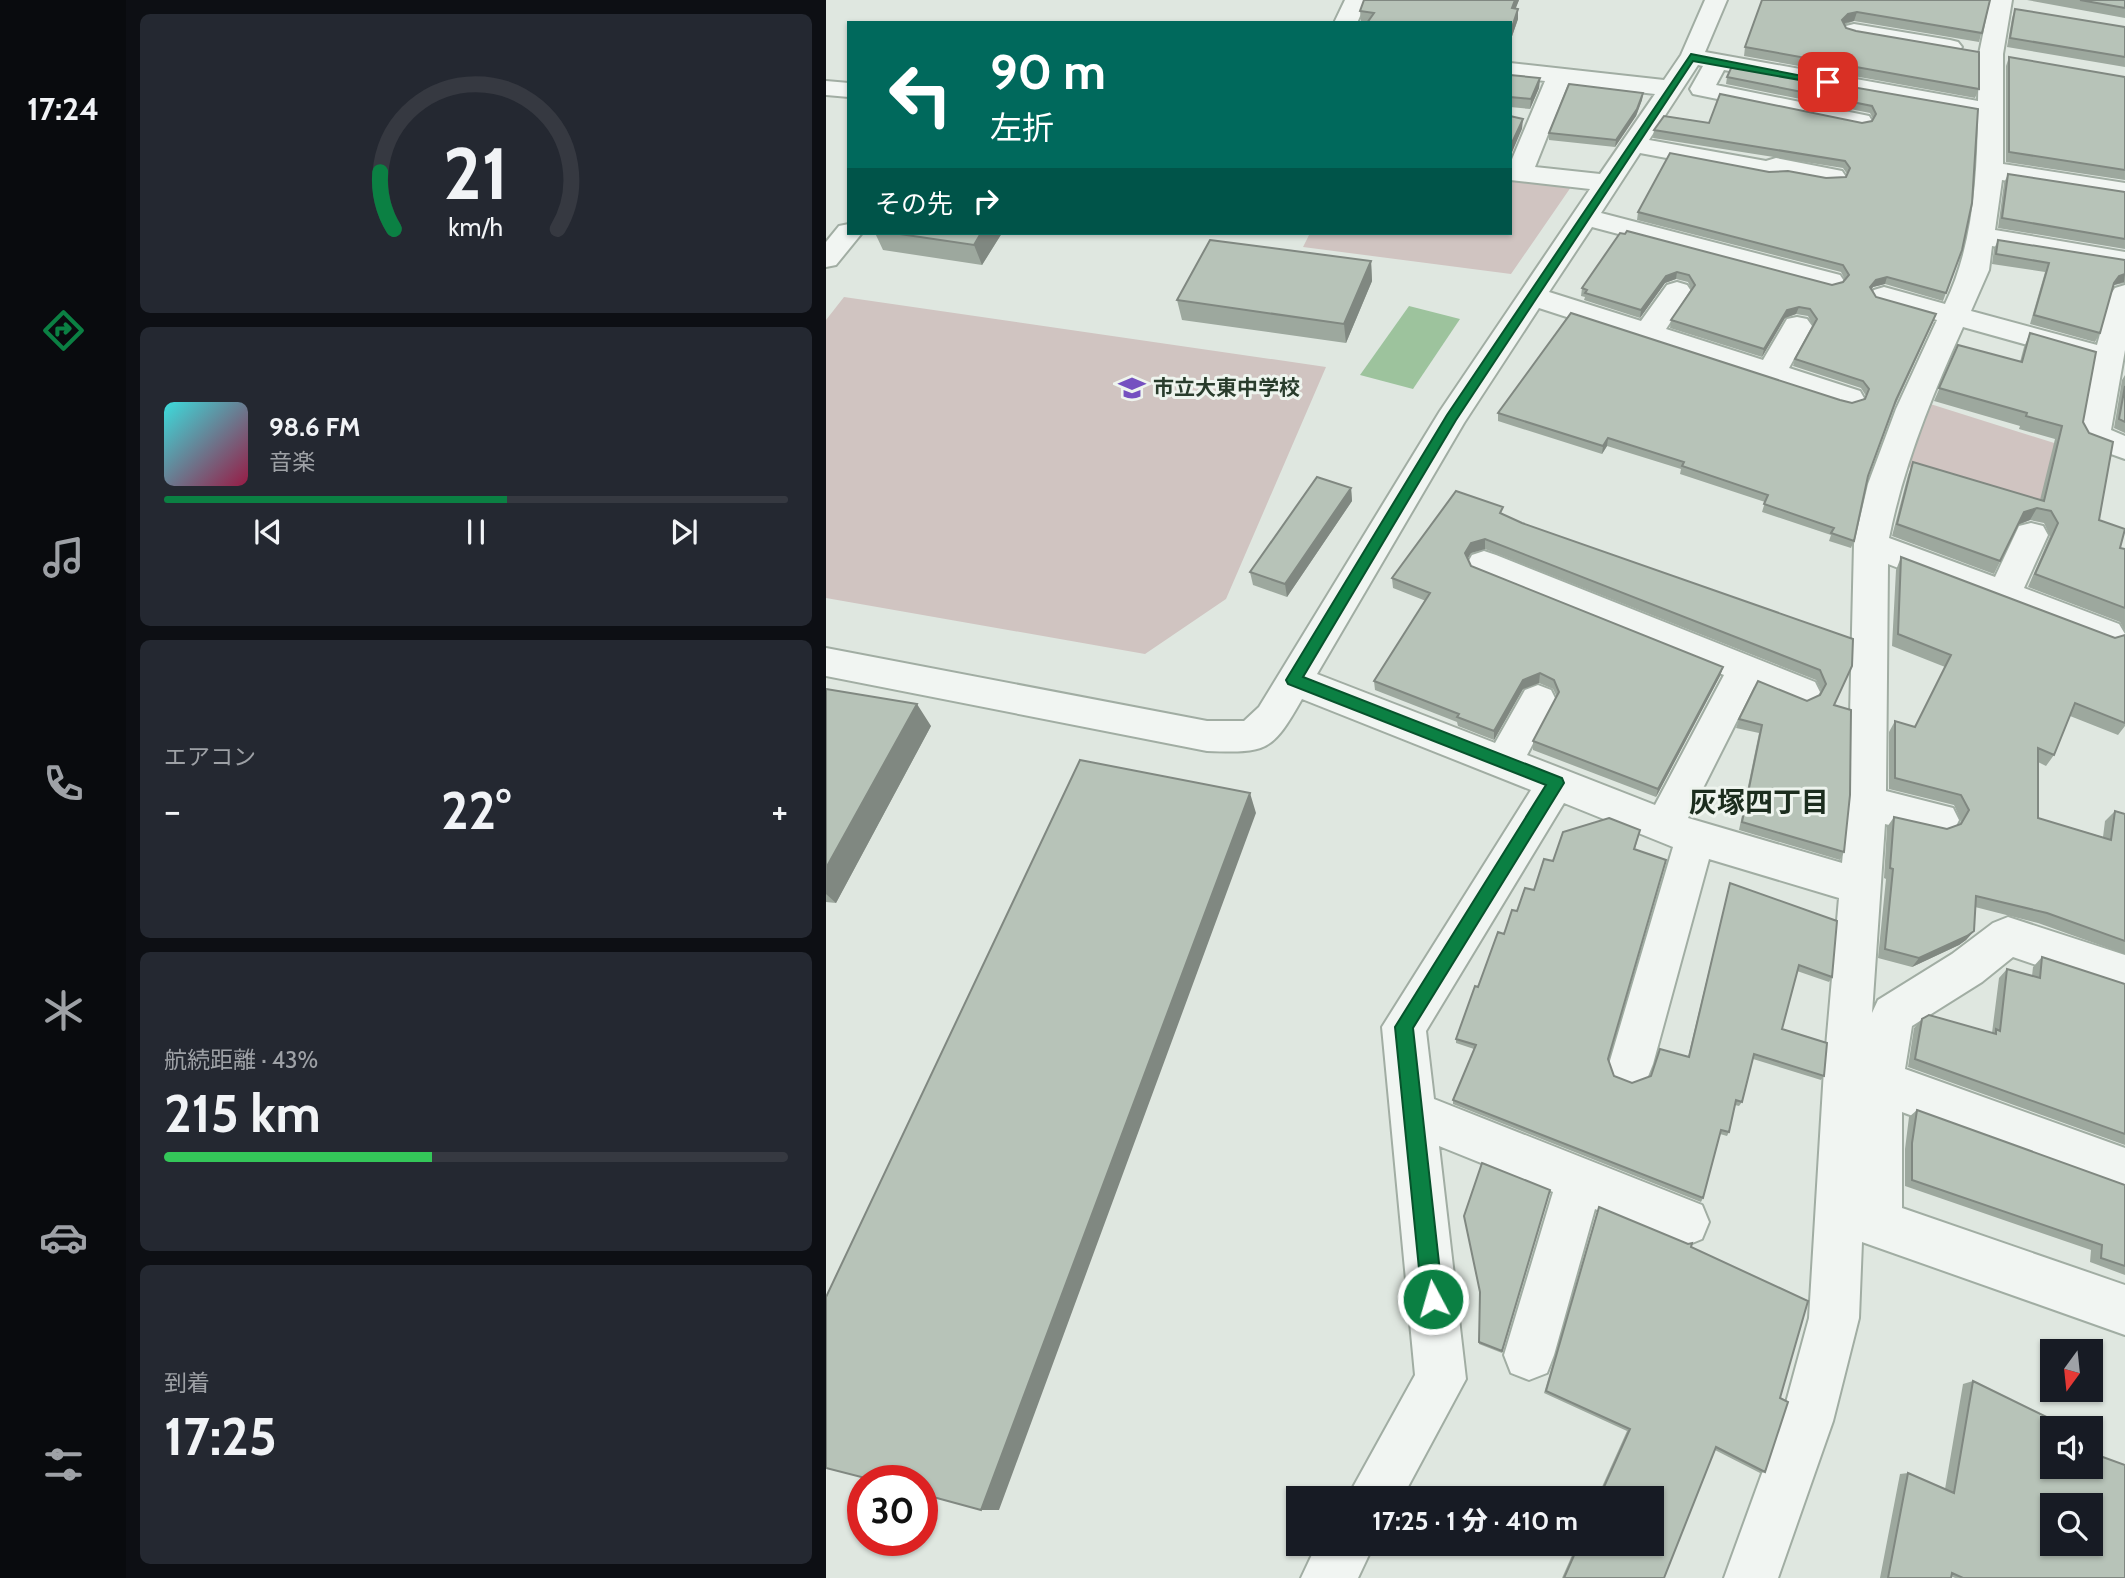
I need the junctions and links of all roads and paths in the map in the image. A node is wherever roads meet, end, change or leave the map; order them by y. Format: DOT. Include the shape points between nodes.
graph roads {
  1 [pos="1356,0"];
  2 [pos="1716,0"];
  3 [pos="2001,4"];
  4 [pos="2025,11"];
  5 [pos="1350,21"];
  6 [pos="1854,31"];
  7 [pos="1991,54"];
  8 [pos="1691,57"];
  9 [pos="2018,59"];
  10 [pos="1717,62"];
  11 [pos="1512,70"];
  12 [pos="1560,75"];
  13 [pos="1850,85"];
  14 [pos="826,88"];
  15 [pos="1670,88"];
  16 [pos="847,90"];
  17 [pos="1989,110"];
  18 [pos="1632,144"];
  19 [pos="1990,170"];
  20 [pos="1515,172"];
  21 [pos="1833,177"];
  22 [pos="1606,183"];
  23 [pos="2125,191"];
  24 [pos="826,211"];
  25 [pos="1584,217"];
  26 [pos="847,219"];
  27 [pos="1716,223"];
  28 [pos="847,234"];
  29 [pos="1982,236"];
  30 [pos="1703,247"];
  31 [pos="1817,248"];
  32 [pos="826,259"];
  33 [pos="2125,260"];
  34 [pos="1677,291"];
  35 [pos="1532,296"];
  36 [pos="1884,296"];
  37 [pos="2123,307"];
  38 [pos="1954,317"];
  39 [pos="1797,326"];
  40 [pos="1648,333"];
  41 [pos="2108,358"];
  42 [pos="1771,373"];
  43 [pos="1849,398"];
  44 [pos="2125,448"];
  45 [pos="2031,535"];
  46 [pos="1871,544"];
  47 [pos="1484,564"];
  48 [pos="2004,595"];
  49 [pos="2107,634"];
  50 [pos="826,662"];
  51 [pos="1746,668"];
  52 [pos="1293,680"];
  53 [pos="1802,692"];
  54 [pos="1538,700"];
  55 [pos="1504,762"];
  56 [pos="1556,783"];
  57 [pos="1867,803"];
  58 [pos="1939,820"];
  59 [pos="1679,831"];
  60 [pos="1859,886"];
  61 [pos="2125,975"];
  62 [pos="1631,1064"];
  63 [pos="1863,1076"];
  64 [pos="1413,1113"];
  65 [pos="2125,1171"];
  66 [pos="1580,1180"];
  67 [pos="1859,1217"];
  68 [pos="1685,1222"];
  69 [pos="2125,1310"];
  70 [pos="1529,1355"];
  71 [pos="1380,1486"];
  72 [pos="1340,1556"];
  73 [pos="1328,1578"];
  74 [pos="1751,1578"];
  1 -- 5 [label="street"];
  2 -- 8 [label="street"];
  3 -- 4 [label="street"];
  3 -- 7 [label="street"];
  6 -- 7 [label="street"];
  7 -- 9 [label="street"];
  7 -- 17 [label="street"];
  8 -- 10 [label="street"];
  8 -- 15 [label="street"];
  10 -- 13 [label="street"];
  10 -- 13 [label="street" via="1702,89 1850,119"];
  11 -- 12 [label="street"];
  12 -- 15 [label="street"];
  12 -- 20 [label="street" via="1532,120"];
  13 -- 17 [label="street"];
  14 -- 16 [label="street"];
  15 -- 18 [label="street"];
  17 -- 19 [label="street"];
  18 -- 21 [label="street"];
  18 -- 22 [label="street"];
  19 -- 23 [label="street"];
  19 -- 29 [label="street"];
  20 -- 22 [label="street"];
  22 -- 25 [label="street"];
  24 -- 26 [label="street"];
  25 -- 30 [label="street"];
  25 -- 35 [label="street"];
  27 -- 30 [label="street"];
  28 -- 32 [label="street"];
  29 -- 33 [label="street"];
  29 -- 38 [label="street" via="1975,270"];
  30 -- 31 [label="street" via="1817,278"];
  34 -- 40 [label="street"];
  35 -- 40 [label="street"];
  35 -- 52 [label="street" via="1451,418"];
  36 -- 38 [label="street"];
  37 -- 41 [label="street"];
  38 -- 41 [label="street"];
  38 -- 46 [label="street" via="1911,409 1884,484"];
  39 -- 42 [label="street"];
  40 -- 42 [label="street"];
  41 -- 44 [label="street" via="2094,436"];
  42 -- 43 [label="street"];
  45 -- 48 [label="street"];
  46 -- 48 [label="street"];
  46 -- 57 [label="street"];
  47 -- 51 [label="street"];
  48 -- 49 [label="street"];
  50 -- 52 [label="street" via="1207,736 1252,737 1272,718"];
  51 -- 53 [label="street"];
  51 -- 59 [label="street"];
  52 -- 55 [label="street"];
  54 -- 55 [label="street"];
  55 -- 56 [label="street"];
  56 -- 59 [label="street"];
  56 -- 64 [label="street" via="1404,1027"];
  57 -- 58 [label="street"];
  57 -- 60 [label="street"];
  59 -- 60 [label="street"];
  59 -- 62 [label="street"];
  60 -- 63 [label="street"];
  61 -- 63 [label="street" via="2008,936 1893,1014"];
  63 -- 65 [label="street"];
  63 -- 67 [label="street"];
  64 -- 66 [label="street"];
  64 -- 71 [label="street" via="1441,1379"];
  66 -- 68 [label="street"];
  66 -- 70 [label="street"];
  67 -- 69 [label="street"];
  67 -- 74 [label="street" via="1807,1421"];
  72 -- 73 [label="street"];
}
